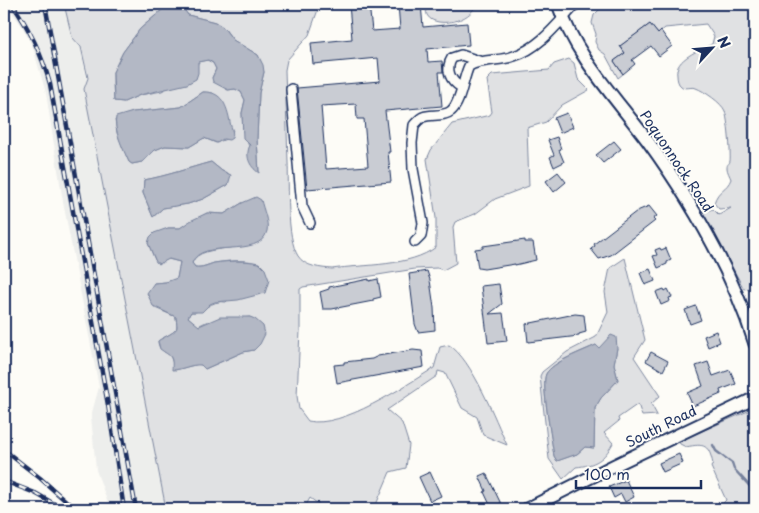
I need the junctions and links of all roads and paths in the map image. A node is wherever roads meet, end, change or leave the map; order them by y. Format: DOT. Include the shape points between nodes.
graph roads {
  1 [pos="558,4"];
  2 [pos="576,4"];
  3 [pos="563,18"];
  4 [pos="480,61"];
  5 [pos="461,87"];
  6 [pos="290,89"];
  7 [pos="310,223"];
  8 [pos="415,242"];
  9 [pos="755,344"];
  10 [pos="755,398"];
  11 [pos="527,509"];
  1 -- 3 [label="main road, Poquonnock Road"];
  2 -- 3 [label="street"];
  3 -- 4 [label="street" via="525,52"];
  3 -- 9 [label="main road, Poquonnock Road" via="586,59 649,143 704,229 736,291"];
  4 -- 5 [label="street" via="469,66"];
  4 -- 5 [label="street" via="461,55 452,58 449,72"];
  5 -- 8 [label="street" via="452,110 422,117 414,125 413,168 423,223 421,236"];
  6 -- 7 [label="street" via="302,206"];
  10 -- 11 [label="main road, South Road"];
}
